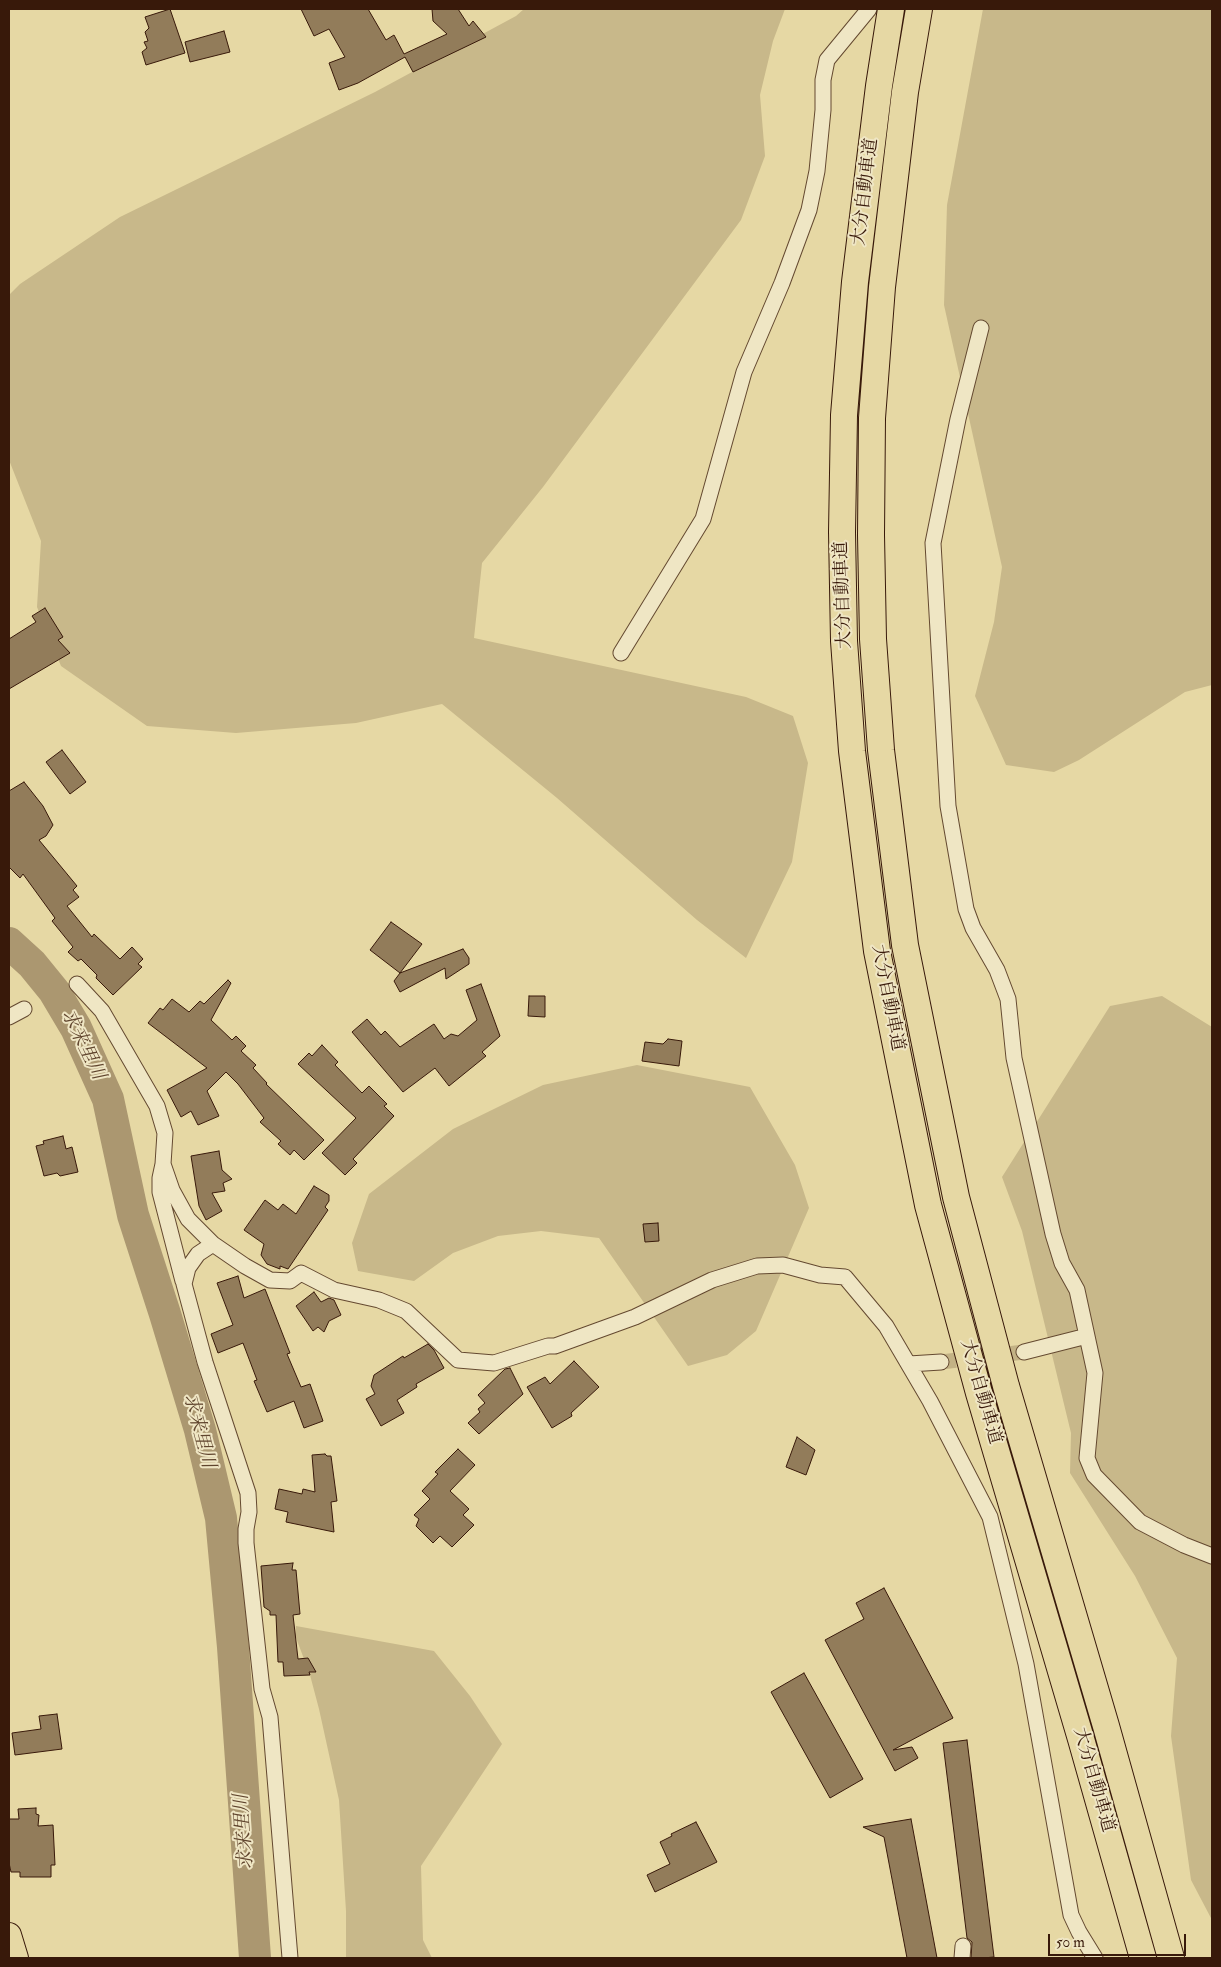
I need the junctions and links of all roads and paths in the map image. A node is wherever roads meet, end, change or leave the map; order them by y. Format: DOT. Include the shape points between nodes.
graph roads {
  1 [pos="869,9"];
  2 [pos="891,9"];
  3 [pos="919,9"];
  4 [pos="981,328"];
  5 [pos="621,653"];
  6 [pos="77,984"];
  7 [pos="24,1009"];
  8 [pos="9,1017"];
  9 [pos="163,1164"];
  10 [pos="212,1244"];
  11 [pos="184,1284"];
  12 [pos="1087,1336"];
  13 [pos="1024,1352"];
  14 [pos="941,1362"];
  15 [pos="909,1364"];
  16 [pos="1212,1556"];
  17 [pos="9,1934"];
  18 [pos="16,1958"];
  19 [pos="290,1958"];
  20 [pos="1096,1958"];
  21 [pos="1143,1958"];
  22 [pos="1171,1958"];
  1 -- 5 [label="street" via="827,60 817,171 809,210 744,372 703,519"];
  2 -- 21 [label="highway, 大分自動車道" via="878,86 854,282 844,415 842,532 844,641 852,751 877,951 928,1205"];
  3 -- 22 [label="highway, 大分自動車道" via="905,92 872,418 873,638 881,750 905,945 956,1197 1006,1386"];
  4 -- 12 [label="street" via="958,419 933,543 948,806 966,910 1008,999 1014,1058 1053,1234 1062,1263 1077,1290"];
  6 -- 9 [label="street" via="102,1011 157,1106 165,1133"];
  7 -- 8 [label="street"];
  9 -- 10 [label="street" via="172,1190 188,1219"];
  9 -- 11 [label="street" via="160,1192"];
  10 -- 11 [label="street" via="198,1254 188,1268"];
  10 -- 15 [label="street" via="270,1280 290,1281 301,1273 334,1290 379,1300 406,1311 458,1360 494,1363 556,1346 635,1318 712,1280 757,1266 783,1265 820,1275 845,1277 886,1326"];
  11 -- 19 [label="street" via="205,1362 248,1493 246,1543 262,1689 270,1717"];
  12 -- 13 [label="street"];
  12 -- 16 [label="street" via="1095,1373 1086,1458 1094,1475 1140,1522"];
  14 -- 15 [label="street"];
  15 -- 20 [label="street" via="990,1517 1026,1664 1071,1915"];
  17 -- 18 [label="main road"];
}
